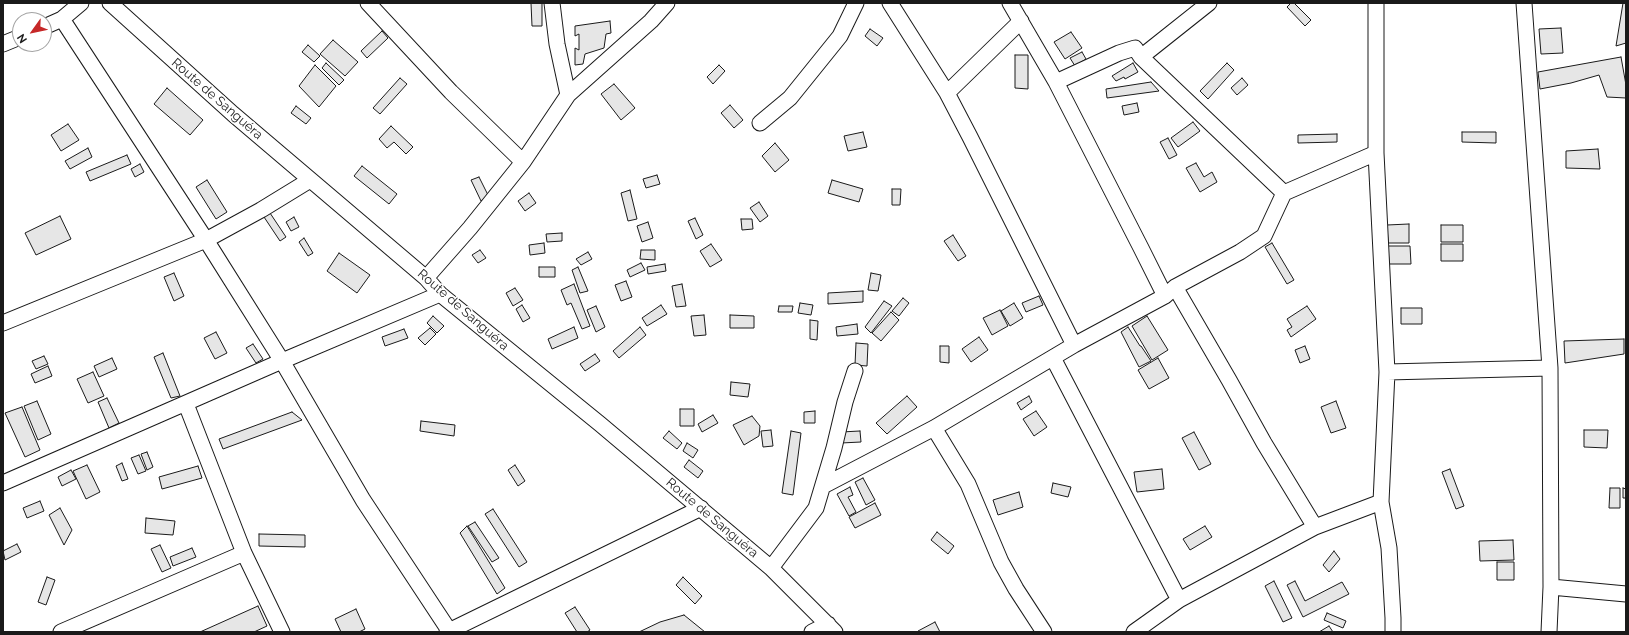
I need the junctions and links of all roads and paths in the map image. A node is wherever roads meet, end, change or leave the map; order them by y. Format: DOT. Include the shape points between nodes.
graph roads {
  1 [pos="81,3"];
  2 [pos="110,3"];
  3 [pos="368,3"];
  4 [pos="552,3"];
  5 [pos="667,3"];
  6 [pos="856,3"];
  7 [pos="890,3"];
  8 [pos="1010,3"];
  9 [pos="1209,3"];
  10 [pos="1376,3"];
  11 [pos="1524,3"];
  12 [pos="62,19"];
  13 [pos="1021,21"];
  14 [pos="52,23"];
  15 [pos="1141,57"];
  16 [pos="1056,82"];
  17 [pos="947,94"];
  18 [pos="568,95"];
  19 [pos="760,123"];
  20 [pos="1376,153"];
  21 [pos="523,162"];
  22 [pos="310,180"];
  23 [pos="1284,194"];
  24 [pos="206,240"];
  25 [pos="426,278"];
  26 [pos="1170,292"];
  27 [pos="440,294"];
  28 [pos="3,323"];
  29 [pos="1074,345"];
  30 [pos="1052,358"];
  31 [pos="282,361"];
  32 [pos="1550,368"];
  33 [pos="856,371"];
  34 [pos="1387,372"];
  35 [pos="186,404"];
  36 [pos="934,428"];
  37 [pos="3,483"];
  38 [pos="823,486"];
  39 [pos="1381,502"];
  40 [pos="701,508"];
  41 [pos="1315,527"];
  42 [pos="244,553"];
  43 [pos="771,568"];
  44 [pos="1551,587"];
  45 [pos="1626,594"];
  46 [pos="1179,600"];
  47 [pos="832,628"];
  48 [pos="61,632"];
  49 [pos="282,632"];
  50 [pos="449,632"];
  51 [pos="812,632"];
  52 [pos="1044,632"];
  53 [pos="1134,632"];
  54 [pos="1392,632"];
  55 [pos="1549,632"];
  1 -- 12 [label="street"];
  2 -- 22 [label="street, Route de Sanguéra"];
  3 -- 21 [label="street" via="450,92"];
  4 -- 18 [label="street" via="557,44"];
  5 -- 18 [label="street" via="651,21"];
  6 -- 19 [label="street" via="840,36 790,98"];
  7 -- 17 [label="street"];
  8 -- 13 [label="street"];
  9 -- 15 [label="street"];
  10 -- 20 [label="street"];
  11 -- 32 [label="street"];
  12 -- 14 [label="street"];
  12 -- 24 [label="street"];
  13 -- 16 [label="street"];
  13 -- 17 [label="street"];
  15 -- 16 [label="street" via="1134,48"];
  15 -- 23 [label="street"];
  16 -- 26 [label="street" via="1142,248"];
  17 -- 29 [label="street"];
  18 -- 21 [label="street"];
  20 -- 23 [label="street"];
  20 -- 34 [label="street"];
  21 -- 25 [label="street"];
  22 -- 24 [label="street"];
  22 -- 25 [label="street, Route de Sanguéra"];
  23 -- 26 [label="street" via="1264,236"];
  24 -- 28 [label="street"];
  24 -- 31 [label="street"];
  25 -- 27 [label="street, Route de Sanguéra"];
  26 -- 29 [label="street"];
  26 -- 41 [label="street" via="1229,380"];
  27 -- 31 [label="street"];
  27 -- 40 [label="street, Route de Sanguéra"];
  29 -- 30 [label="street"];
  30 -- 36 [label="street"];
  30 -- 46 [label="street"];
  31 -- 35 [label="street"];
  31 -- 50 [label="street" via="363,500"];
  32 -- 34 [label="street"];
  32 -- 44 [label="street"];
  33 -- 38 [label="street" via="845,402"];
  34 -- 39 [label="street"];
  35 -- 37 [label="street"];
  35 -- 42 [label="street"];
  36 -- 38 [label="street"];
  36 -- 52 [label="street" via="968,484 1001,562"];
  38 -- 43 [label="street" via="816,508"];
  39 -- 41 [label="street"];
  39 -- 54 [label="street" via="1389,548"];
  40 -- 43 [label="street, Route de Sanguéra"];
  40 -- 50 [label="street"];
  41 -- 46 [label="street"];
  42 -- 48 [label="street"];
  42 -- 49 [label="street"];
  43 -- 47 [label="street, Route de Sanguéra"];
  44 -- 45 [label="street"];
  44 -- 55 [label="street"];
  46 -- 53 [label="street"];
  47 -- 51 [label="street"];
}
